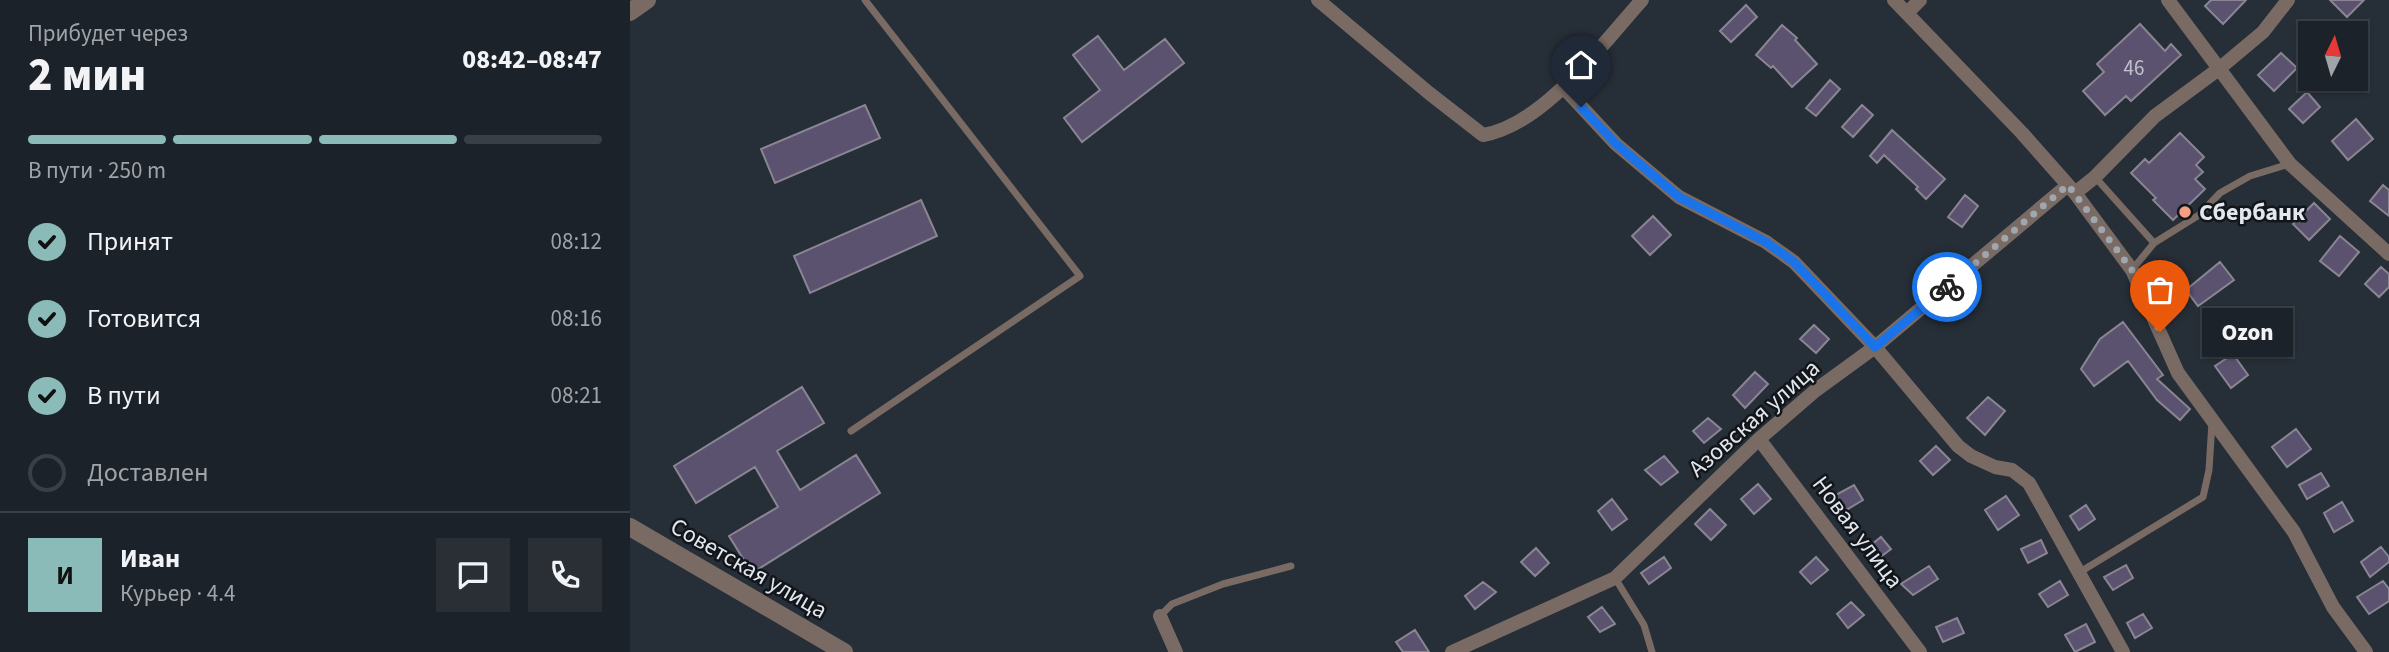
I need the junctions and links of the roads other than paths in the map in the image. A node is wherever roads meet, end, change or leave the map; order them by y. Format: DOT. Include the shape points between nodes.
graph roads {
  1 [pos="647,0"];
  2 [pos="865,0"];
  3 [pos="1318,0"];
  4 [pos="1642,0"];
  5 [pos="1894,0"];
  6 [pos="1920,0"];
  7 [pos="2168,0"];
  8 [pos="2288,0"];
  9 [pos="630,12"];
  10 [pos="1907,13"];
  11 [pos="2220,68"];
  12 [pos="1564,88"];
  13 [pos="2290,164"];
  14 [pos="2095,177"];
  15 [pos="2071,189"];
  16 [pos="2154,243"];
  17 [pos="2386,247"];
  18 [pos="2132,270"];
  19 [pos="1875,347"];
  20 [pos="2212,420"];
  21 [pos="851,431"];
  22 [pos="1759,439"];
  23 [pos="630,527"];
  24 [pos="1292,566"];
  25 [pos="2080,572"];
  26 [pos="1615,578"];
  27 [pos="1160,616"];
  28 [pos="844,652"];
  29 [pos="1176,652"];
  30 [pos="1452,652"];
  31 [pos="1652,652"];
  32 [pos="1920,652"];
  33 [pos="2123,652"];
  34 [pos="2366,652"];
  1 -- 9 [label="street"];
  2 -- 21 [label="lane" via="1080,276"];
  3 -- 12 [label="street" via="1483,135 1522,119"];
  4 -- 12 [label="street"];
  5 -- 10 [label="street"];
  6 -- 10 [label="street"];
  7 -- 11 [label="street"];
  8 -- 11 [label="street, Азовская улица" via="2263,32"];
  10 -- 15 [label="street"];
  11 -- 13 [label="street"];
  11 -- 14 [label="street, Азовская улица" via="2155,116"];
  12 -- 19 [label="street" via="1616,144 1679,197 1766,242 1794,262"];
  13 -- 16 [label="lane" via="2250,176 2221,193 2179,230"];
  13 -- 17 [label="street"];
  14 -- 15 [label="street, Азовская улица"];
  14 -- 16 [label="lane"];
  15 -- 18 [label="street"];
  15 -- 19 [label="street, Азовская улица"];
  16 -- 18 [label="lane"];
  18 -- 20 [label="street" via="2178,373"];
  19 -- 22 [label="street, Азовская улица"];
  19 -- 25 [label="street" via="1958,446 1995,467 2012,470 2029,483"];
  20 -- 25 [label="lane" via="2210,470 2203,497"];
  20 -- 34 [label="street" via="2294,531 2333,607"];
  22 -- 26 [label="street, Азовская улица"];
  22 -- 32 [label="street, Новая улица"];
  23 -- 28 [label="street, Советская улица"];
  24 -- 27 [label="lane" via="1223,584 1172,604"];
  25 -- 33 [label="street"];
  26 -- 30 [label="street, Азовская улица"];
  26 -- 31 [label="lane" via="1644,625"];
  27 -- 29 [label="street"];
}
